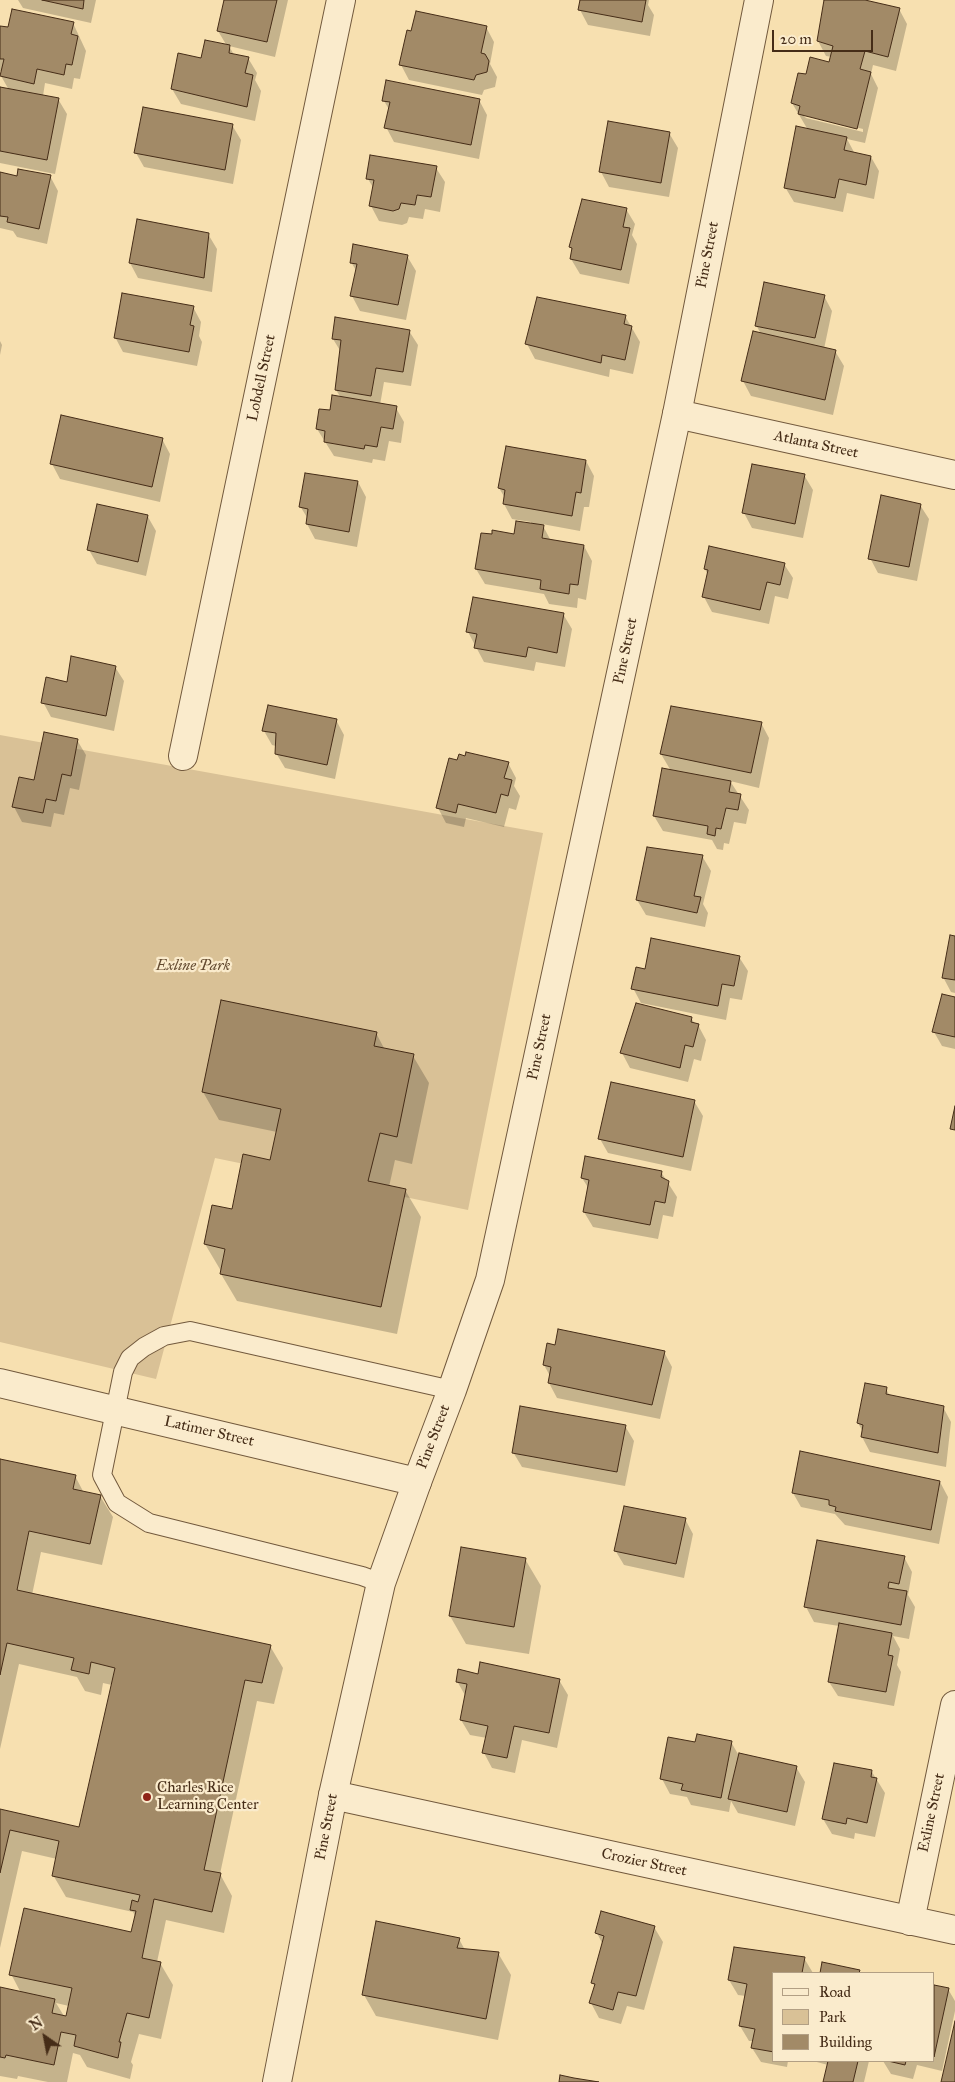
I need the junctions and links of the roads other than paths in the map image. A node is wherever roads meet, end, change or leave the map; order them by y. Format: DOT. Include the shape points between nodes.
graph roads {
  1 [pos="340,0"];
  2 [pos="759,0"];
  3 [pos="676,414"];
  4 [pos="955,475"];
  5 [pos="183,756"];
  6 [pos="0,1384"];
  7 [pos="452,1390"];
  8 [pos="114,1409"];
  9 [pos="417,1482"];
  10 [pos="381,1583"];
  11 [pos="955,1705"];
  12 [pos="333,1795"];
  13 [pos="910,1921"];
  14 [pos="955,1930"];
  15 [pos="277,2082"];
  1 -- 5 [label="street, Lobdell Street"];
  2 -- 3 [label="street, Pine Street"];
  3 -- 4 [label="street, Atlanta Street"];
  3 -- 7 [label="street, Pine Street" via="490,1280"];
  6 -- 8 [label="street, Latimer Street"];
  7 -- 8 [label="lane" via="190,1331 164,1336 130,1358"];
  7 -- 9 [label="street, Pine Street"];
  8 -- 9 [label="street, Latimer Street"];
  8 -- 10 [label="lane" via="102,1475 117,1502 137,1516 149,1523"];
  9 -- 10 [label="street, Pine Street"];
  10 -- 12 [label="street, Pine Street"];
  11 -- 13 [label="street, Exline Street"];
  12 -- 13 [label="street, Crozier Street"];
  12 -- 15 [label="street, Pine Street"];
  13 -- 14 [label="street, Crozier Street"];
}
